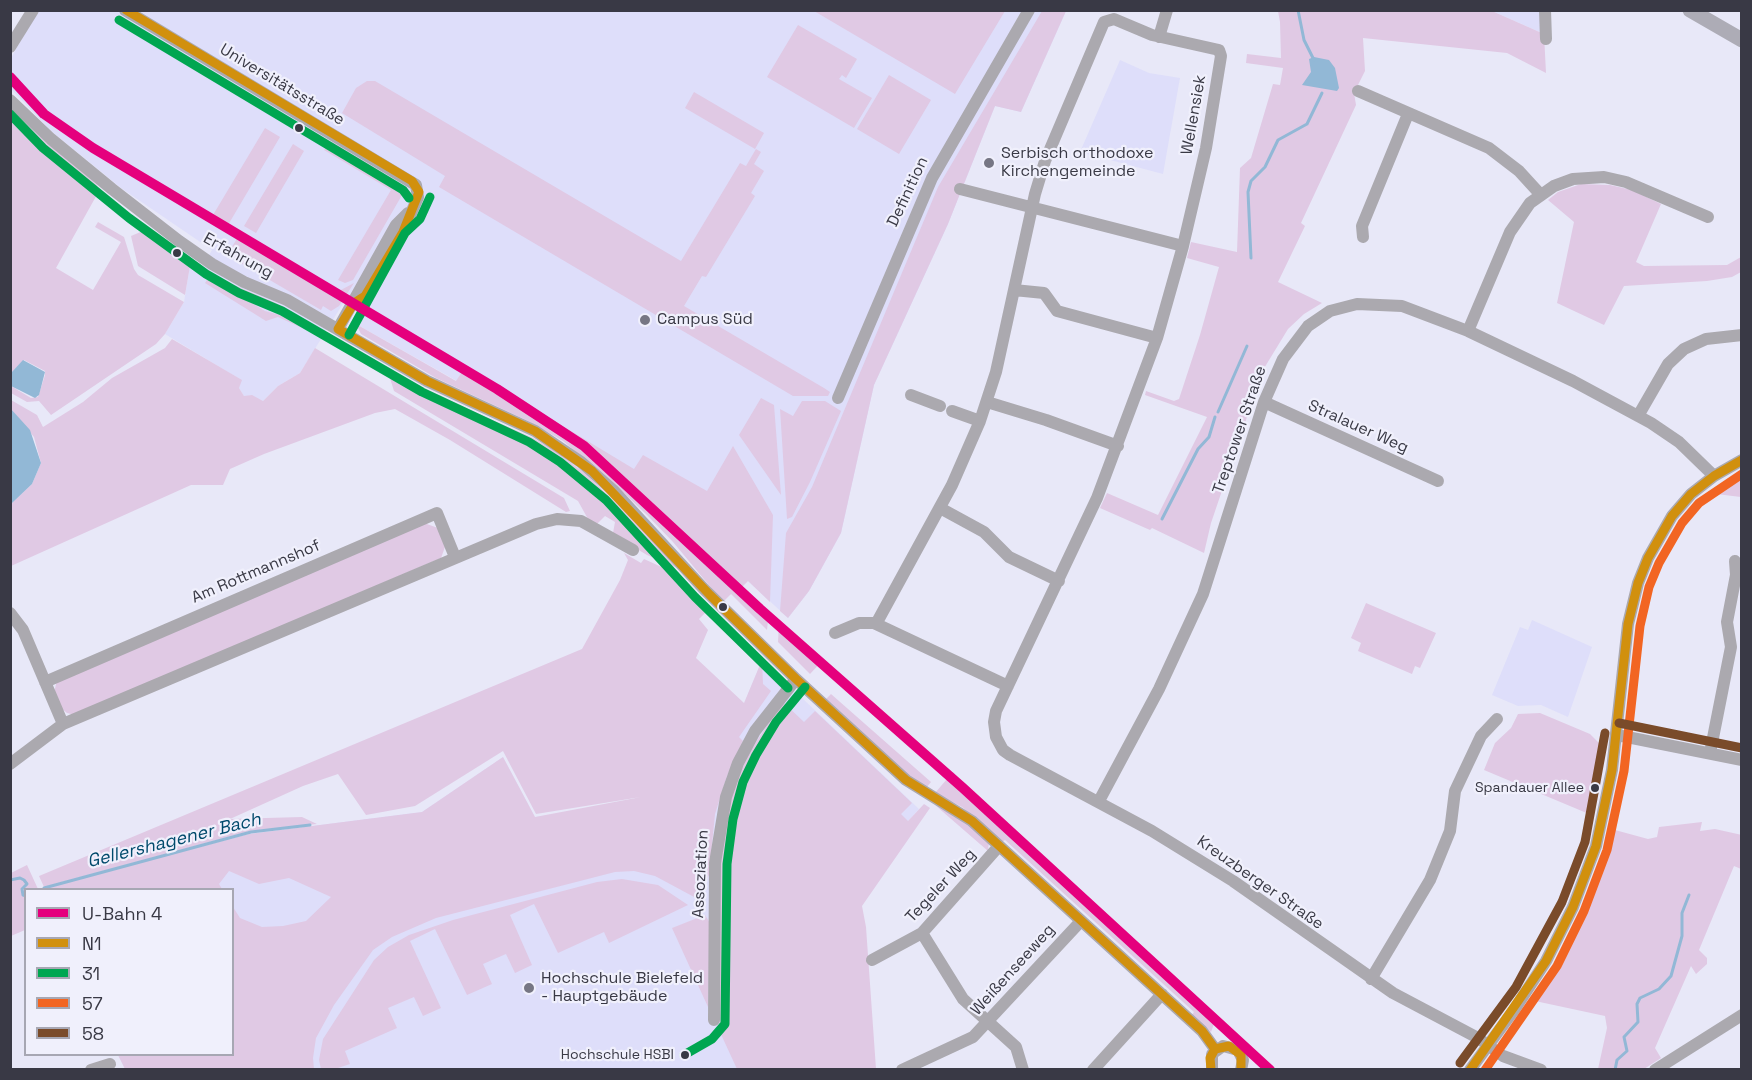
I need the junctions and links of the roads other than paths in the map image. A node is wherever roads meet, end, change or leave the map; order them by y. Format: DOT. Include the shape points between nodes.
graph roads {
  1 [pos="33,10"];
  2 [pos="125,10"];
  3 [pos="1029,10"];
  4 [pos="1167,10"];
  5 [pos="1545,10"];
  6 [pos="1690,10"];
  7 [pos="1160,37"];
  8 [pos="1546,39"];
  9 [pos="1742,40"];
  10 [pos="10,47"];
  11 [pos="1358,92"];
  12 [pos="12,99"];
  13 [pos="1408,114"];
  14 [pos="960,189"];
  15 [pos="1540,194"];
  16 [pos="1032,207"];
  17 [pos="1708,217"];
  18 [pos="1363,237"];
  19 [pos="1183,246"];
  20 [pos="1014,290"];
  21 [pos="338,329"];
  22 [pos="1468,331"];
  23 [pos="1742,335"];
  24 [pos="1157,338"];
  25 [pos="911,395"];
  26 [pos="838,398"];
  27 [pos="987,402"];
  28 [pos="1264,402"];
  29 [pos="1638,416"];
  30 [pos="980,422"];
  31 [pos="1118,446"];
  32 [pos="1742,460"];
  33 [pos="1714,476"];
  34 [pos="1438,481"];
  35 [pos="940,508"];
  36 [pos="633,550"];
  37 [pos="455,557"];
  38 [pos="1735,561"];
  39 [pos="1059,581"];
  40 [pos="10,613"];
  41 [pos="876,624"];
  42 [pos="835,633"];
  43 [pos="796,679"];
  44 [pos="45,682"];
  45 [pos="1008,686"];
  46 [pos="1497,719"];
  47 [pos="63,724"];
  48 [pos="1617,735"];
  49 [pos="1710,753"];
  50 [pos="1010,755"];
  51 [pos="1742,760"];
  52 [pos="10,764"];
  53 [pos="1099,801"];
  54 [pos="999,846"];
  55 [pos="1081,921"];
  56 [pos="922,933"];
  57 [pos="872,960"];
  58 [pos="1371,979"];
  59 [pos="1162,994"];
  60 [pos="1742,1014"];
  61 [pos="714,1020"];
  62 [pos="988,1023"];
  63 [pos="1487,1044"];
  64 [pos="1215,1049"];
  65 [pos="110,1064"];
  66 [pos="1241,1069"];
  67 [pos="91,1070"];
  68 [pos="902,1070"];
  69 [pos="1023,1070"];
  70 [pos="1093,1070"];
  71 [pos="1212,1070"];
  72 [pos="1470,1070"];
  73 [pos="1541,1070"];
  74 [pos="1655,1070"];
  1 -- 10 [label="street"];
  2 -- 21 [label="street, Universitätsstraße" via="412,182 419,192 410,212 396,225"];
  3 -- 26 [label="street, Definition" via="932,178"];
  4 -- 7 [label="street"];
  5 -- 8 [label="street"];
  6 -- 9 [label="main road"];
  7 -- 16 [label="street, Wellensiek" via="1114,19 1104,22 1051,143"];
  7 -- 19 [label="street, Wellensiek" via="1215,48 1221,53 1206,148"];
  11 -- 13 [label="street"];
  12 -- 21 [label="street, Erfahrung" via="51,139 179,241 244,282 287,300"];
  13 -- 15 [label="street" via="1489,148 1519,171"];
  13 -- 18 [label="street" via="1362,225"];
  14 -- 16 [label="street"];
  15 -- 17 [label="street" via="1573,179 1604,177 1626,182"];
  15 -- 22 [label="street" via="1510,232"];
  16 -- 19 [label="street"];
  16 -- 20 [label="street, Wellensiek"];
  19 -- 24 [label="street, Wellensiek"];
  20 -- 24 [label="street" via="1044,293 1057,311"];
  20 -- 27 [label="street, Wellensiek"];
  21 -- 43 [label="street, Erfahrung" via="427,381 536,431 581,462 614,491 704,589"];
  22 -- 28 [label="street, Treptower Straße" via="1402,306 1357,304 1330,311 1296,339"];
  22 -- 29 [label="street, Treptower Straße"];
  23 -- 29 [label="street" via="1706,339 1684,349 1659,377"];
  24 -- 31 [label="street, Wellensiek"];
  25 -- 30 [label="street"];
  27 -- 30 [label="street, Wellensiek"];
  27 -- 31 [label="street"];
  28 -- 34 [label="street, Stralauer Weg"];
  28 -- 53 [label="street, Treptower Straße" via="1203,594 1159,689"];
  29 -- 33 [label="street, Treptower Straße" via="1679,442"];
  30 -- 35 [label="street, Wellensiek"];
  31 -- 39 [label="street, Wellensiek"];
  32 -- 33 [label="street"];
  33 -- 48 [label="street" via="1672,516 1638,583 1624,645"];
  35 -- 39 [label="street" via="984,532 1009,557"];
  35 -- 41 [label="street, Wellensiek"];
  36 -- 37 [label="street" via="605,529 557,519"];
  37 -- 44 [label="street, Am Rottmannshof" via="437,513"];
  37 -- 47 [label="street"];
  38 -- 49 [label="street" via="1727,622 1731,647"];
  39 -- 45 [label="street, Wellensiek"];
  40 -- 44 [label="street" via="23,630"];
  41 -- 42 [label="street" via="859,623"];
  41 -- 45 [label="street"];
  43 -- 54 [label="street, Erfahrung" via="906,780 972,821"];
  43 -- 61 [label="street, Assoziation" via="755,731 726,797 714,863"];
  44 -- 47 [label="street"];
  45 -- 50 [label="street, Wellensiek" via="993,722 996,737"];
  46 -- 58 [label="street" via="1481,736 1455,791 1450,831 1430,880"];
  47 -- 52 [label="street"];
  48 -- 49 [label="street"];
  48 -- 63 [label="street" via="1596,846 1573,907 1531,985"];
  49 -- 51 [label="street"];
  50 -- 53 [label="street, Kreuzberger Straße"];
  53 -- 58 [label="street, Kreuzberger Straße" via="1233,881"];
  54 -- 55 [label="street, Erfahrung"];
  54 -- 56 [label="street, Tegeler Weg"];
  55 -- 59 [label="street, Erfahrung"];
  55 -- 62 [label="street, Weißenseeweg"];
  56 -- 57 [label="street, Tegeler Weg"];
  56 -- 62 [label="street" via="963,999"];
  58 -- 63 [label="street, Kreuzberger Straße"];
  59 -- 64 [label="street, Erfahrung" via="1202,1031"];
  59 -- 70 [label="street"];
  60 -- 74 [label="street"];
  62 -- 68 [label="street, Weißenseeweg" via="973,1037"];
  62 -- 69 [label="street" via="1016,1047"];
  63 -- 72 [label="street"];
  63 -- 73 [label="street, Kreuzberger Straße" via="1515,1063"];
  64 -- 66 [label="street" via="1234,1047 1241,1055"];
  64 -- 71 [label="street" via="1210,1058"];
  65 -- 67 [label="street"];
}
